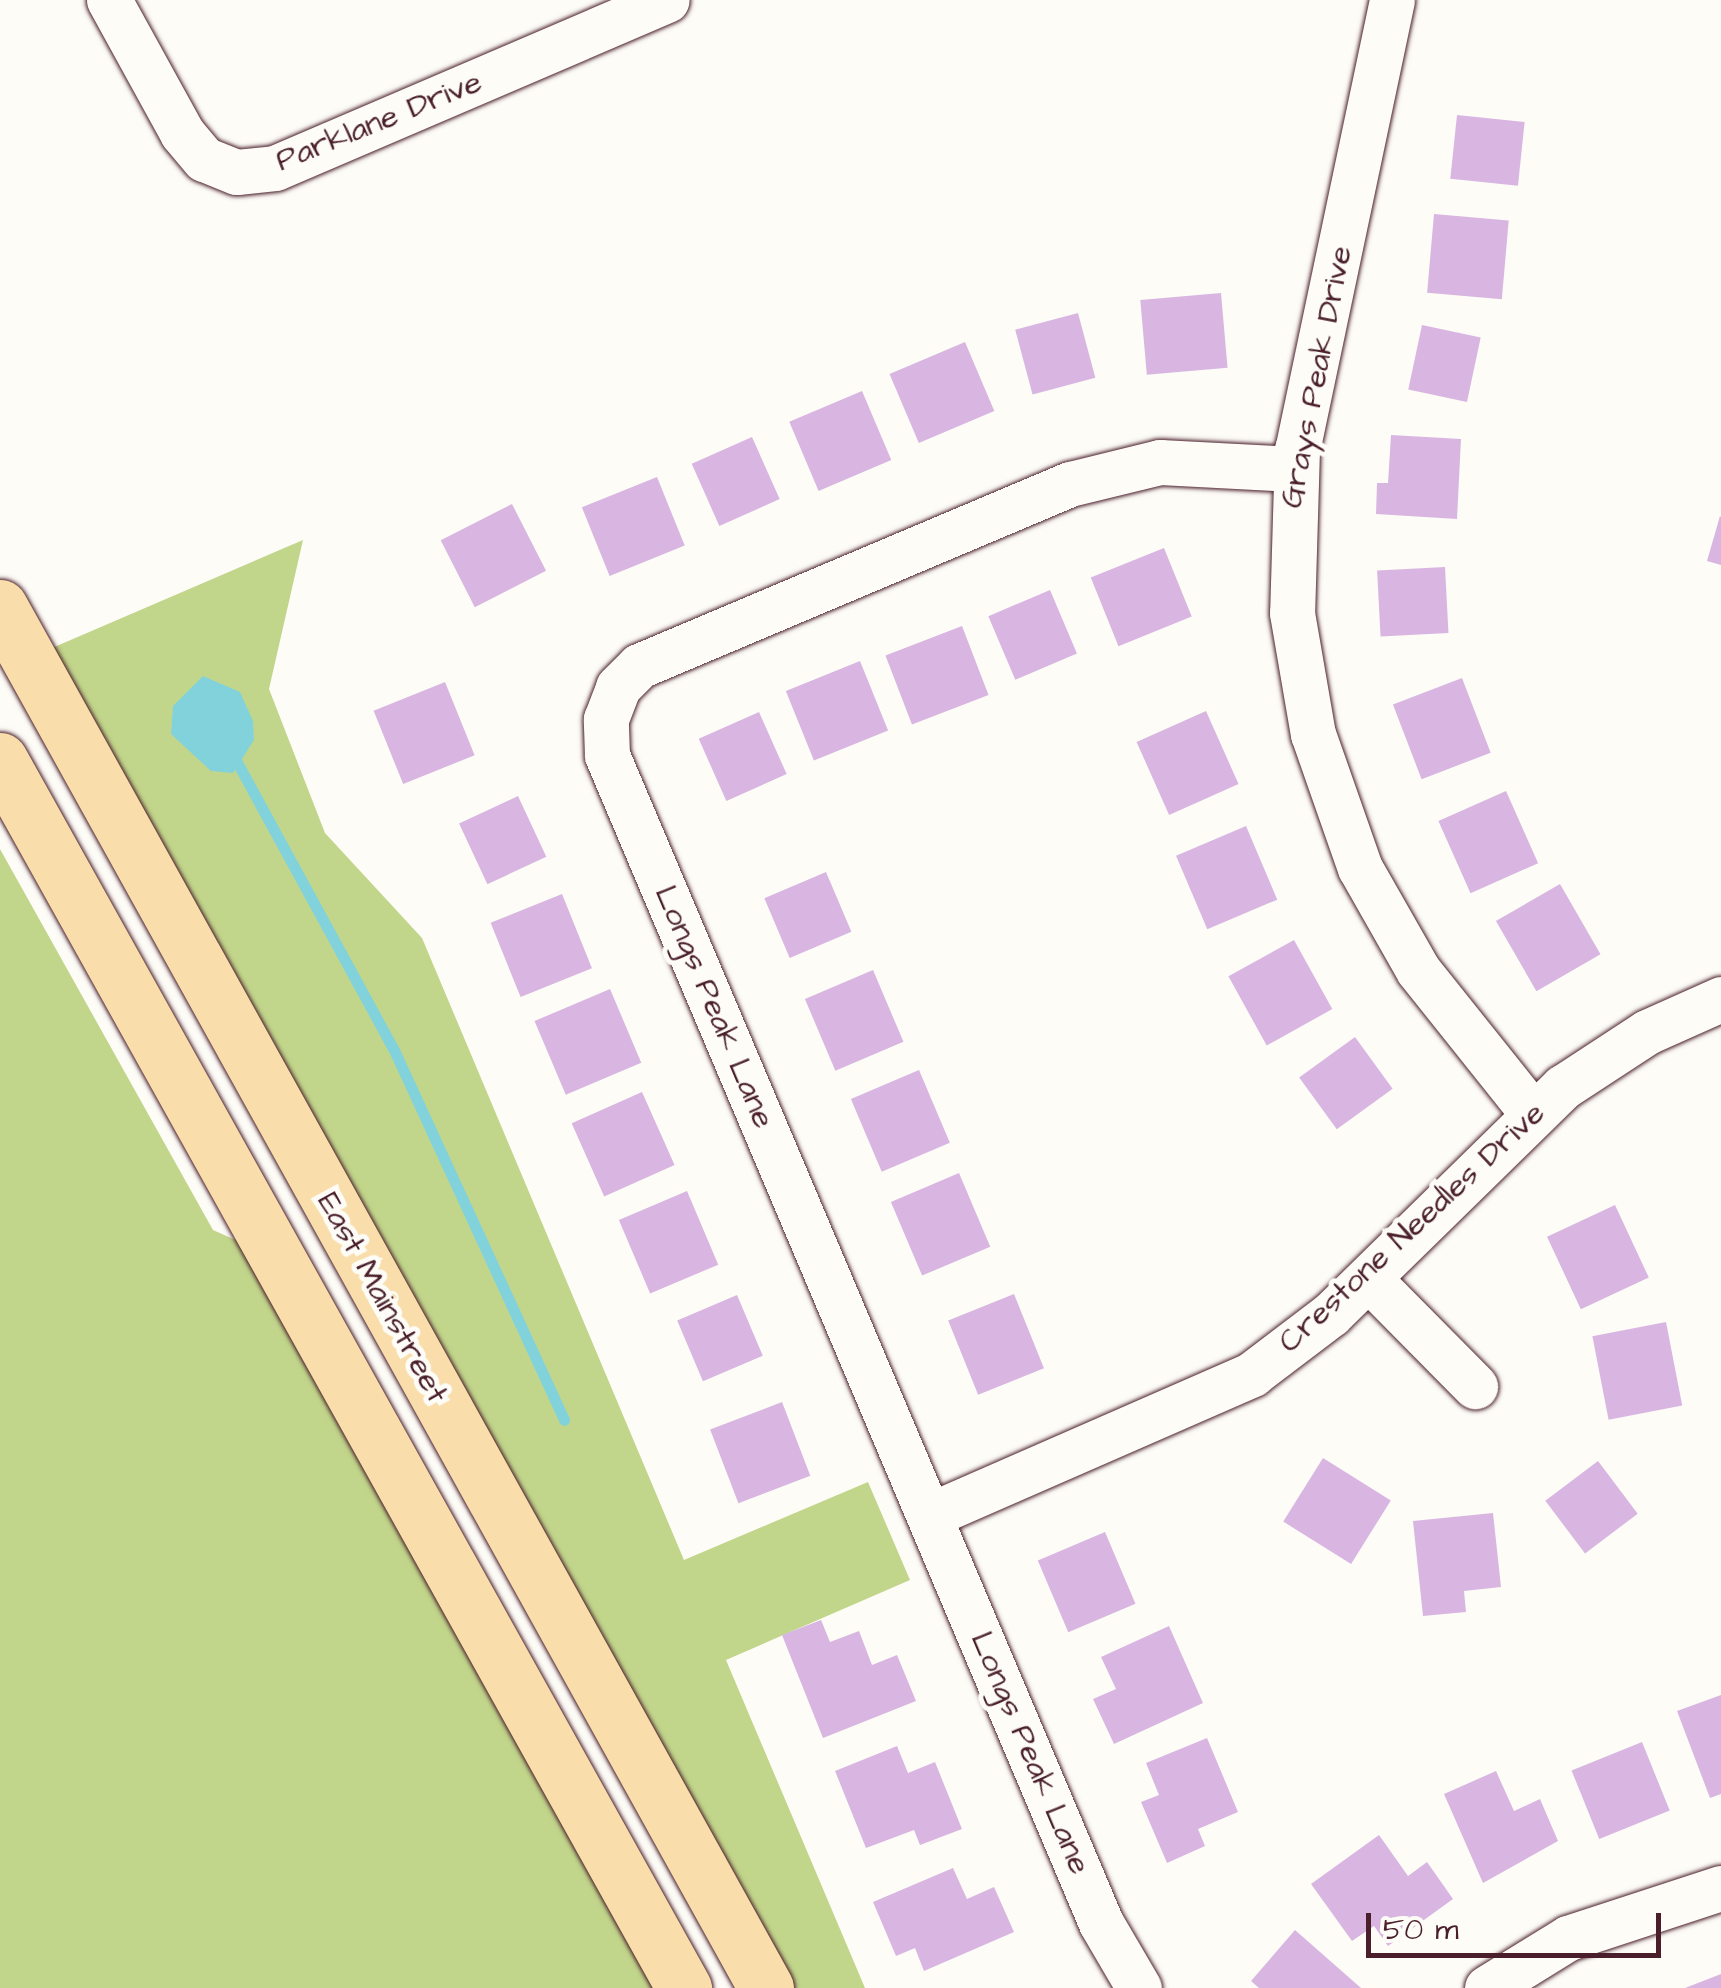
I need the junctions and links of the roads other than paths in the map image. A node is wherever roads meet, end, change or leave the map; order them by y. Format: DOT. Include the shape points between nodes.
graph roads {
  1 [pos="109,0"];
  2 [pos="667,0"];
  3 [pos="1392,0"];
  4 [pos="1294,469"];
  5 [pos="0,607"];
  6 [pos="0,760"];
  7 [pos="1721,999"];
  8 [pos="1532,1113"];
  9 [pos="1368,1279"];
  10 [pos="1475,1386"];
  11 [pos="930,1515"];
  12 [pos="1721,1888"];
  13 [pos="684,1988"];
  14 [pos="766,1988"];
  15 [pos="1139,1988"];
  16 [pos="1486,1988"];
  1 -- 2 [label="street, Parklane Drive" via="182,133 204,159 237,172 275,168"];
  3 -- 4 [label="street, Grays Peak Drive"];
  4 -- 8 [label="street, Grays Peak Drive" via="1296,642 1313,734 1342,827 1418,970"];
  4 -- 11 [label="street, Longs Peak Lane" via="1160,462 1100,474 639,666 591,693 607,755"];
  5 -- 14 [label="main road, East Mainstreet"];
  6 -- 13 [label="main road"];
  7 -- 8 [label="street, Crestone Needles Drive" via="1647,1032"];
  8 -- 9 [label="street, Crestone Needles Drive"];
  9 -- 10 [label="street"];
  9 -- 11 [label="street, Crestone Needles Drive" via="1230,1387"];
  11 -- 15 [label="street, Longs Peak Lane" via="1101,1923"];
  12 -- 16 [label="street" via="1568,1938"];
}
